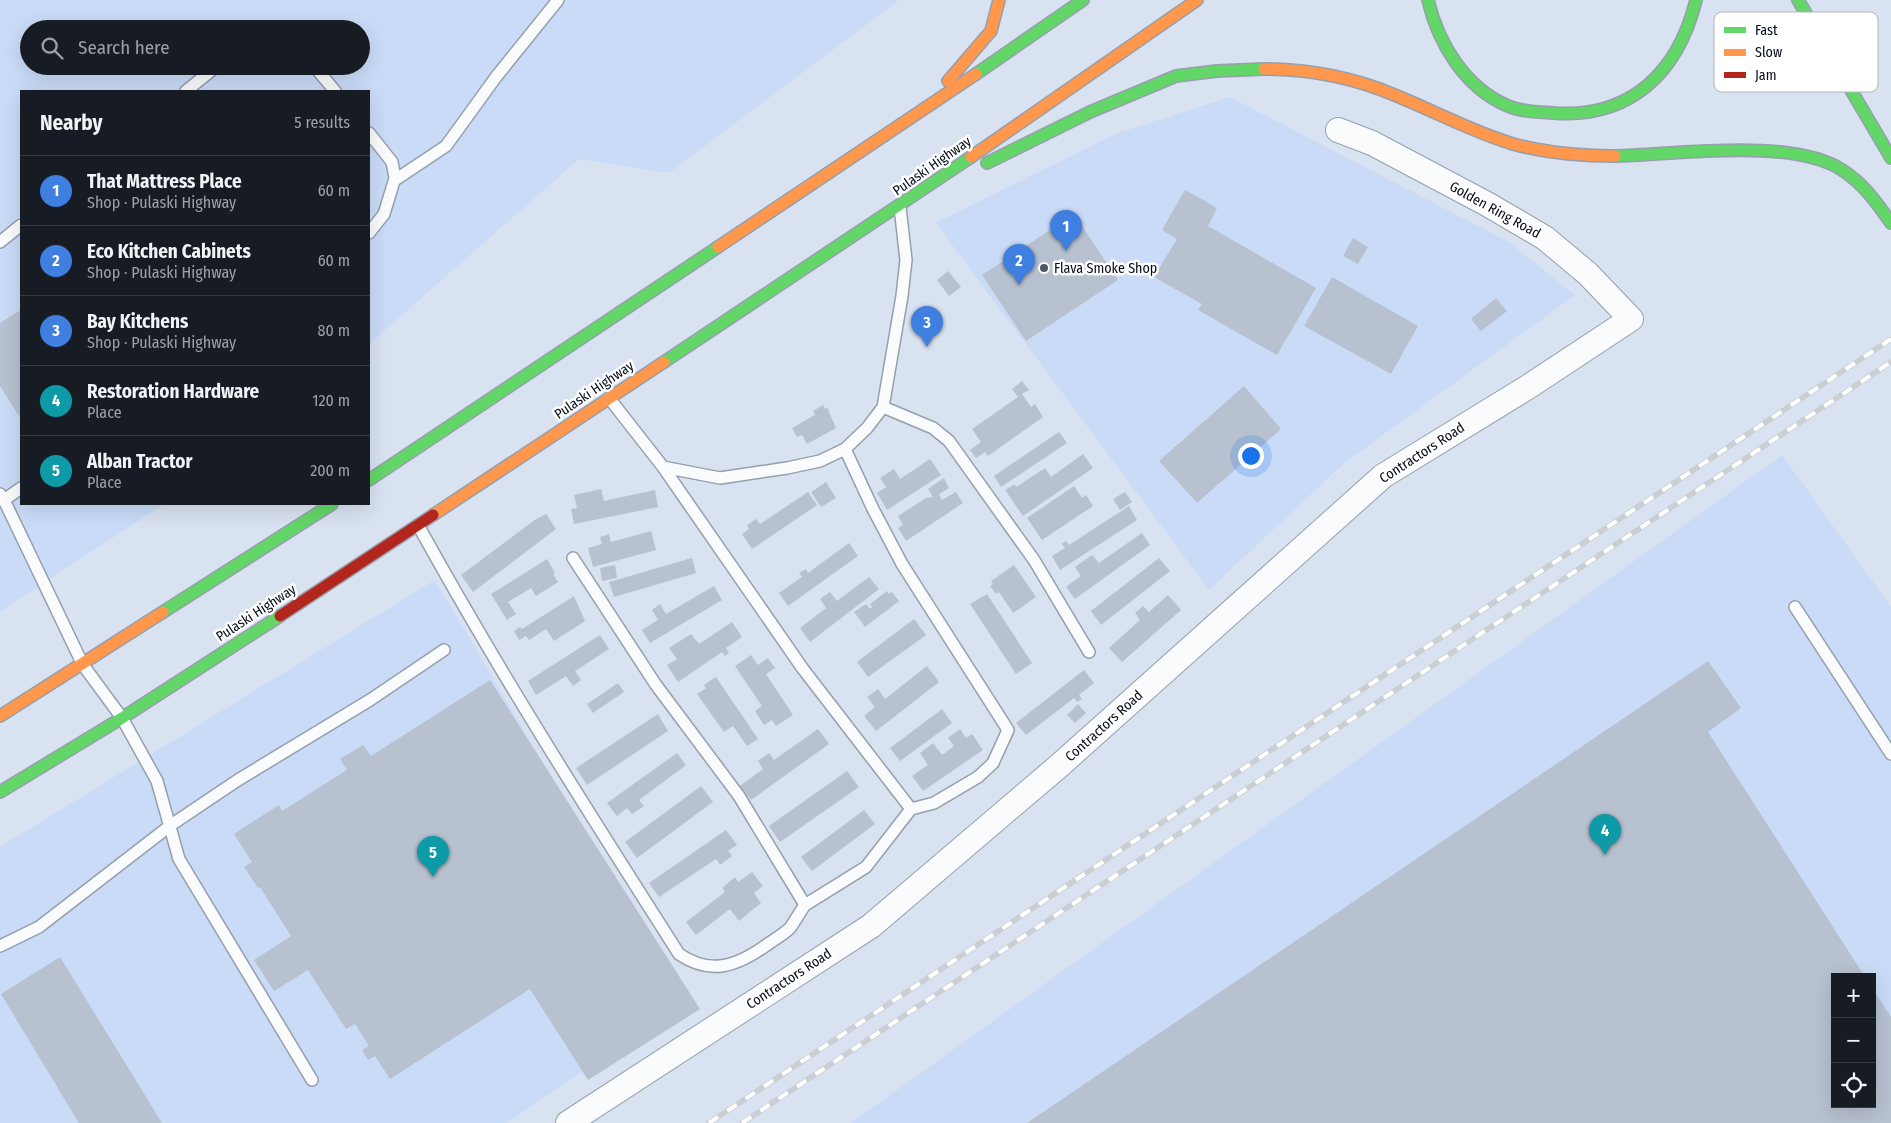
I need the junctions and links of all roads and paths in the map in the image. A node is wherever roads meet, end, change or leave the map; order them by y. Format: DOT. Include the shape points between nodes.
graph roads {
  1 [pos="558,0"];
  2 [pos="999,0"];
  3 [pos="1083,0"];
  4 [pos="1197,0"];
  5 [pos="1428,0"];
  6 [pos="1696,0"];
  7 [pos="1798,0"];
  8 [pos="1805,12"];
  9 [pos="205,75"];
  10 [pos="322,75"];
  11 [pos="187,90"];
  12 [pos="334,90"];
  13 [pos="1852,92"];
  14 [pos="923,111"];
  15 [pos="1338,130"];
  16 [pos="370,134"];
  17 [pos="1891,158"];
  18 [pos="395,180"];
  19 [pos="903,204"];
  20 [pos="1891,223"];
  21 [pos="20,226"];
  22 [pos="370,232"];
  23 [pos="0,242"];
  24 [pos="1631,319"];
  25 [pos="609,398"];
  26 [pos="883,407"];
  27 [pos="846,449"];
  28 [pos="663,467"];
  29 [pos="370,479"];
  30 [pos="20,488"];
  31 [pos="2,497"];
  32 [pos="330,505"];
  33 [pos="418,525"];
  34 [pos="573,558"];
  35 [pos="1794,607"];
  36 [pos="444,650"];
  37 [pos="1090,652"];
  38 [pos="83,665"];
  39 [pos="0,716"];
  40 [pos="122,718"];
  41 [pos="1891,754"];
  42 [pos="0,792"];
  43 [pos="911,809"];
  44 [pos="171,824"];
  45 [pos="805,905"];
  46 [pos="0,946"];
  47 [pos="312,1080"];
  48 [pos="568,1123"];
  1 -- 18 [label="lane" via="446,146"];
  2 -- 14 [label="highway" via="991,31"];
  3 -- 14 [label="highway"];
  4 -- 19 [label="highway, Pulaski Highway"];
  5 -- 6 [label="highway" via="1430,14 1449,55 1473,82 1504,105 1532,112 1562,114 1594,113 1649,86 1675,58 1692,22"];
  7 -- 8 [label="highway"];
  9 -- 11 [label="lane"];
  10 -- 12 [label="lane"];
  13 -- 17 [label="highway"];
  14 -- 29 [label="highway"];
  15 -- 24 [label="street, Golden Ring Road" via="1479,199 1545,238 1588,274"];
  16 -- 18 [label="lane" via="392,162"];
  18 -- 22 [label="lane" via="384,214"];
  19 -- 20 [label="highway" via="1114,99 1187,73 1257,68 1364,83 1442,118 1531,148 1622,156 1777,152 1814,158 1836,165 1859,181"];
  19 -- 25 [label="highway, Pulaski Highway"];
  19 -- 26 [label="lane" via="906,260"];
  21 -- 23 [label="lane"];
  24 -- 48 [label="street, Contractors Road" via="1383,476 1060,765 871,926"];
  25 -- 28 [label="lane"];
  25 -- 33 [label="highway, Pulaski Highway"];
  26 -- 27 [label="lane"];
  26 -- 37 [label="lane" via="933,428 950,440 1034,560"];
  27 -- 28 [label="lane" via="820,461 720,478"];
  27 -- 43 [label="lane" via="902,564 1008,730 993,763 978,777 934,803"];
  28 -- 43 [label="lane" via="803,669"];
  30 -- 31 [label="lane"];
  31 -- 38 [label="lane"];
  32 -- 38 [label="highway"];
  33 -- 40 [label="highway, Pulaski Highway"];
  33 -- 45 [label="lane" via="562,770 679,954 694,964 727,966 753,955 789,928"];
  34 -- 45 [label="lane" via="656,685 739,796"];
  35 -- 41 [label="lane"];
  36 -- 44 [label="lane"];
  38 -- 39 [label="highway"];
  38 -- 40 [label="lane"];
  40 -- 42 [label="highway, Pulaski Highway"];
  40 -- 44 [label="lane" via="157,781"];
  43 -- 45 [label="lane" via="866,867"];
  44 -- 46 [label="lane" via="39,927"];
  44 -- 47 [label="lane" via="179,859"];
}
